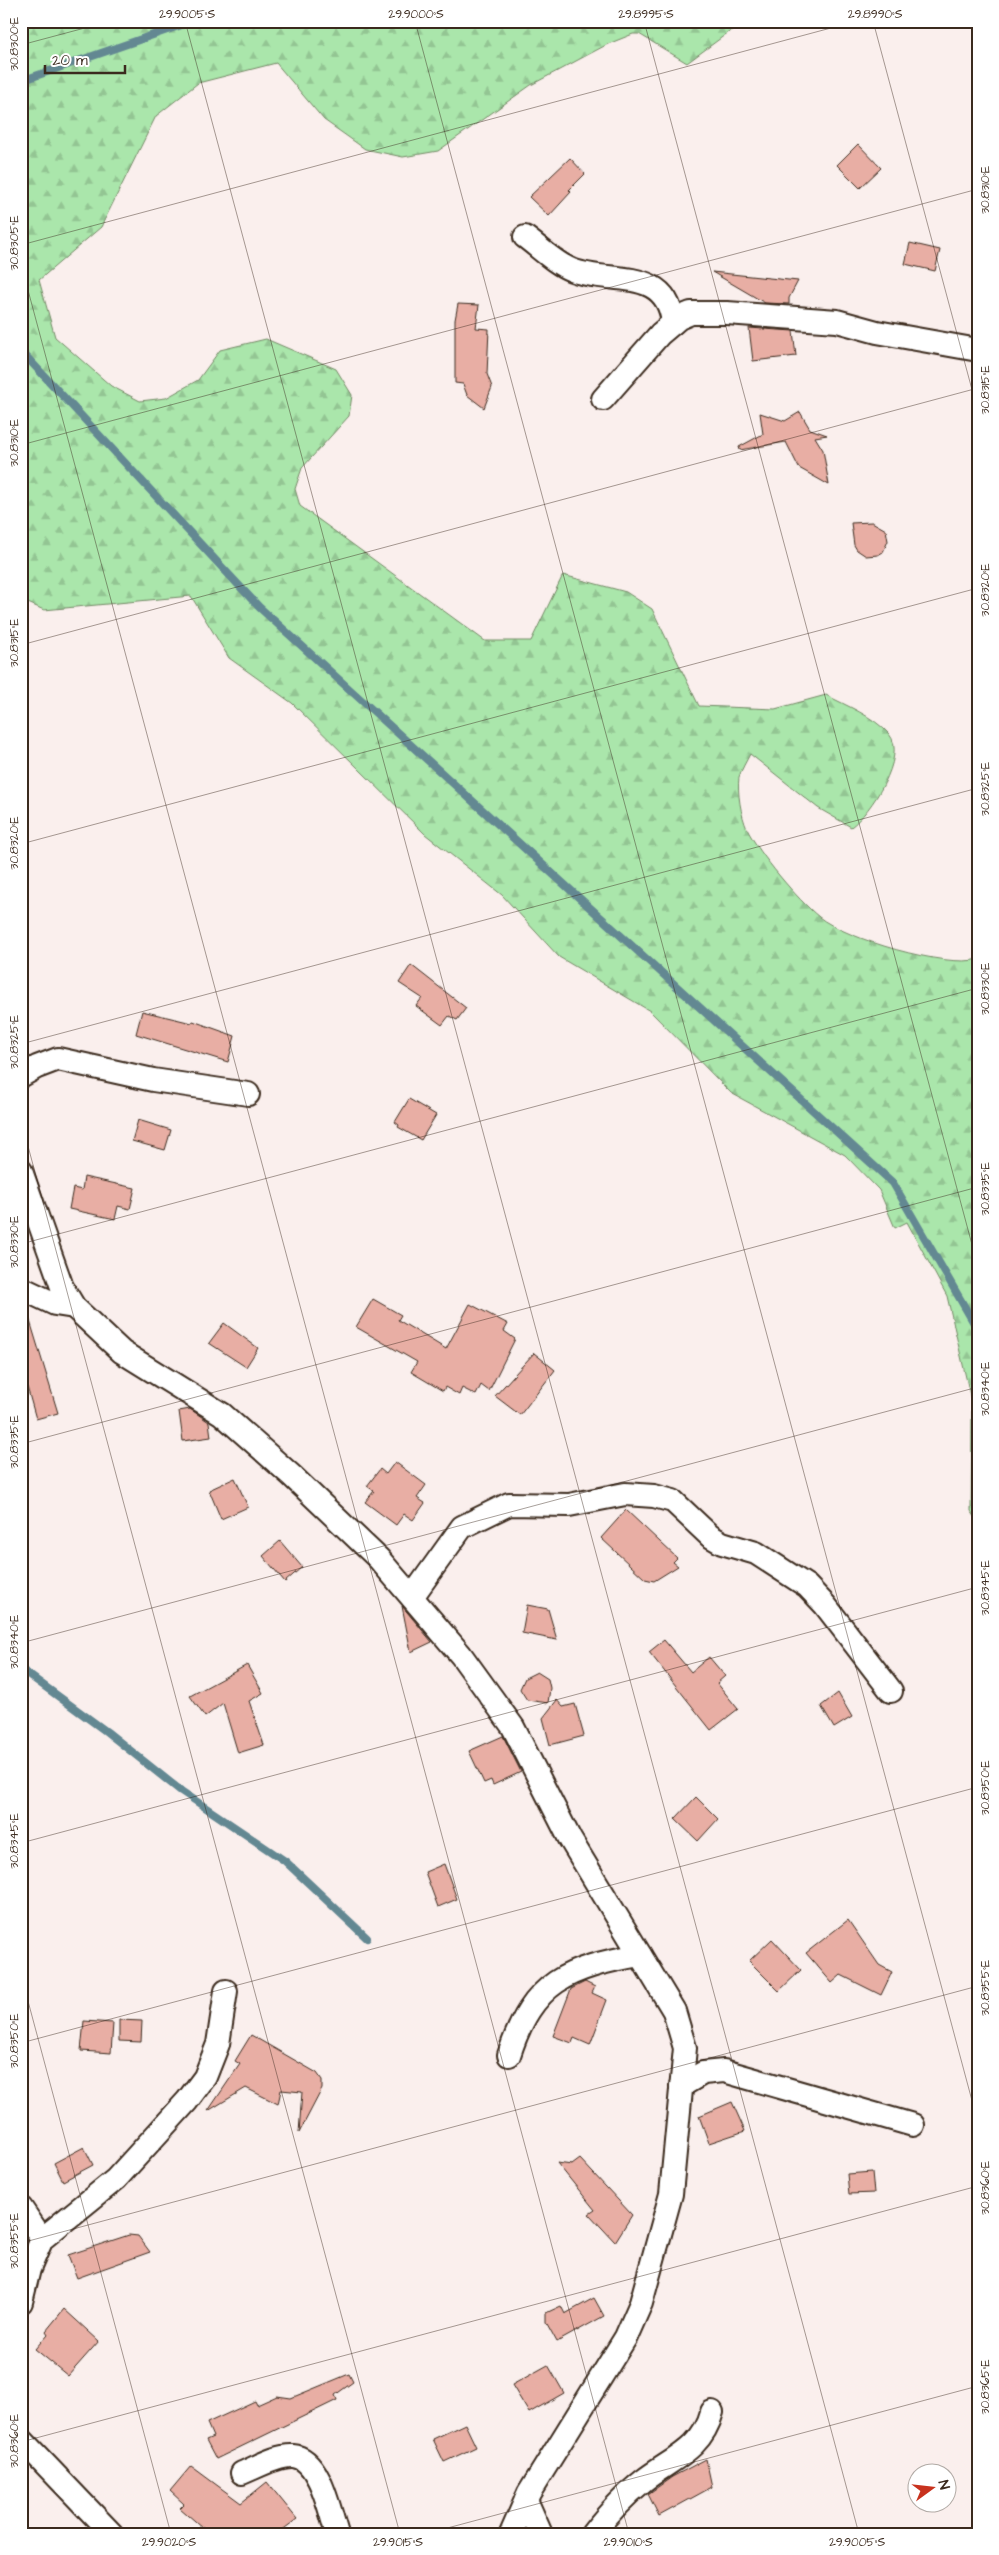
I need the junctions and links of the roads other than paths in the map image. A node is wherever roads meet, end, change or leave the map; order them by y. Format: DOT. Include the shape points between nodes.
graph roads {
  1 [pos="525,237"];
  2 [pos="673,324"];
  3 [pos="978,350"];
  4 [pos="603,399"];
  5 [pos="21,1076"];
  6 [pos="248,1094"];
  7 [pos="21,1170"];
  8 [pos="21,1288"];
  9 [pos="74,1306"];
  10 [pos="412,1597"];
  11 [pos="891,1692"];
  12 [pos="640,1955"];
  13 [pos="226,1991"];
  14 [pos="508,2055"];
  15 [pos="681,2086"];
  16 [pos="913,2125"];
  17 [pos="21,2208"];
  18 [pos="42,2239"];
  19 [pos="21,2302"];
  20 [pos="712,2412"];
  21 [pos="21,2439"];
  22 [pos="242,2473"];
  23 [pos="526,2500"];
  24 [pos="112,2534"];
  25 [pos="337,2534"];
  26 [pos="511,2534"];
  27 [pos="541,2534"];
  28 [pos="592,2534"];
  1 -- 2 [label="street" via="570,270 602,278 631,278 652,286 672,311"];
  2 -- 3 [label="street" via="691,313 820,319"];
  2 -- 4 [label="street" via="660,334"];
  5 -- 6 [label="street" via="58,1060 153,1080"];
  7 -- 9 [label="street" via="62,1287"];
  8 -- 9 [label="street" via="55,1304"];
  9 -- 10 [label="street" via="122,1352 222,1414 379,1559"];
  10 -- 11 [label="street" via="462,1527 510,1504 569,1505 625,1494 654,1496 673,1501 710,1536 756,1553 807,1586"];
  10 -- 12 [label="street" via="461,1655 513,1727 570,1839"];
  12 -- 14 [label="street" via="596,1963 557,1980 542,1992 524,2017"];
  12 -- 15 [label="street" via="674,2011 681,2031 685,2048"];
  13 -- 18 [label="street" via="214,2060 199,2085 116,2179"];
  15 -- 16 [label="street" via="703,2073 724,2071"];
  15 -- 23 [label="street" via="670,2194 641,2303 626,2337"];
  17 -- 18 [label="street"];
  18 -- 19 [label="street" via="29,2269"];
  20 -- 28 [label="street" via="708,2429 693,2446 643,2481"];
  21 -- 24 [label="street"];
  22 -- 25 [label="street" via="281,2458 294,2456 304,2460 322,2485"];
  23 -- 26 [label="street"];
  23 -- 27 [label="street"];
}
